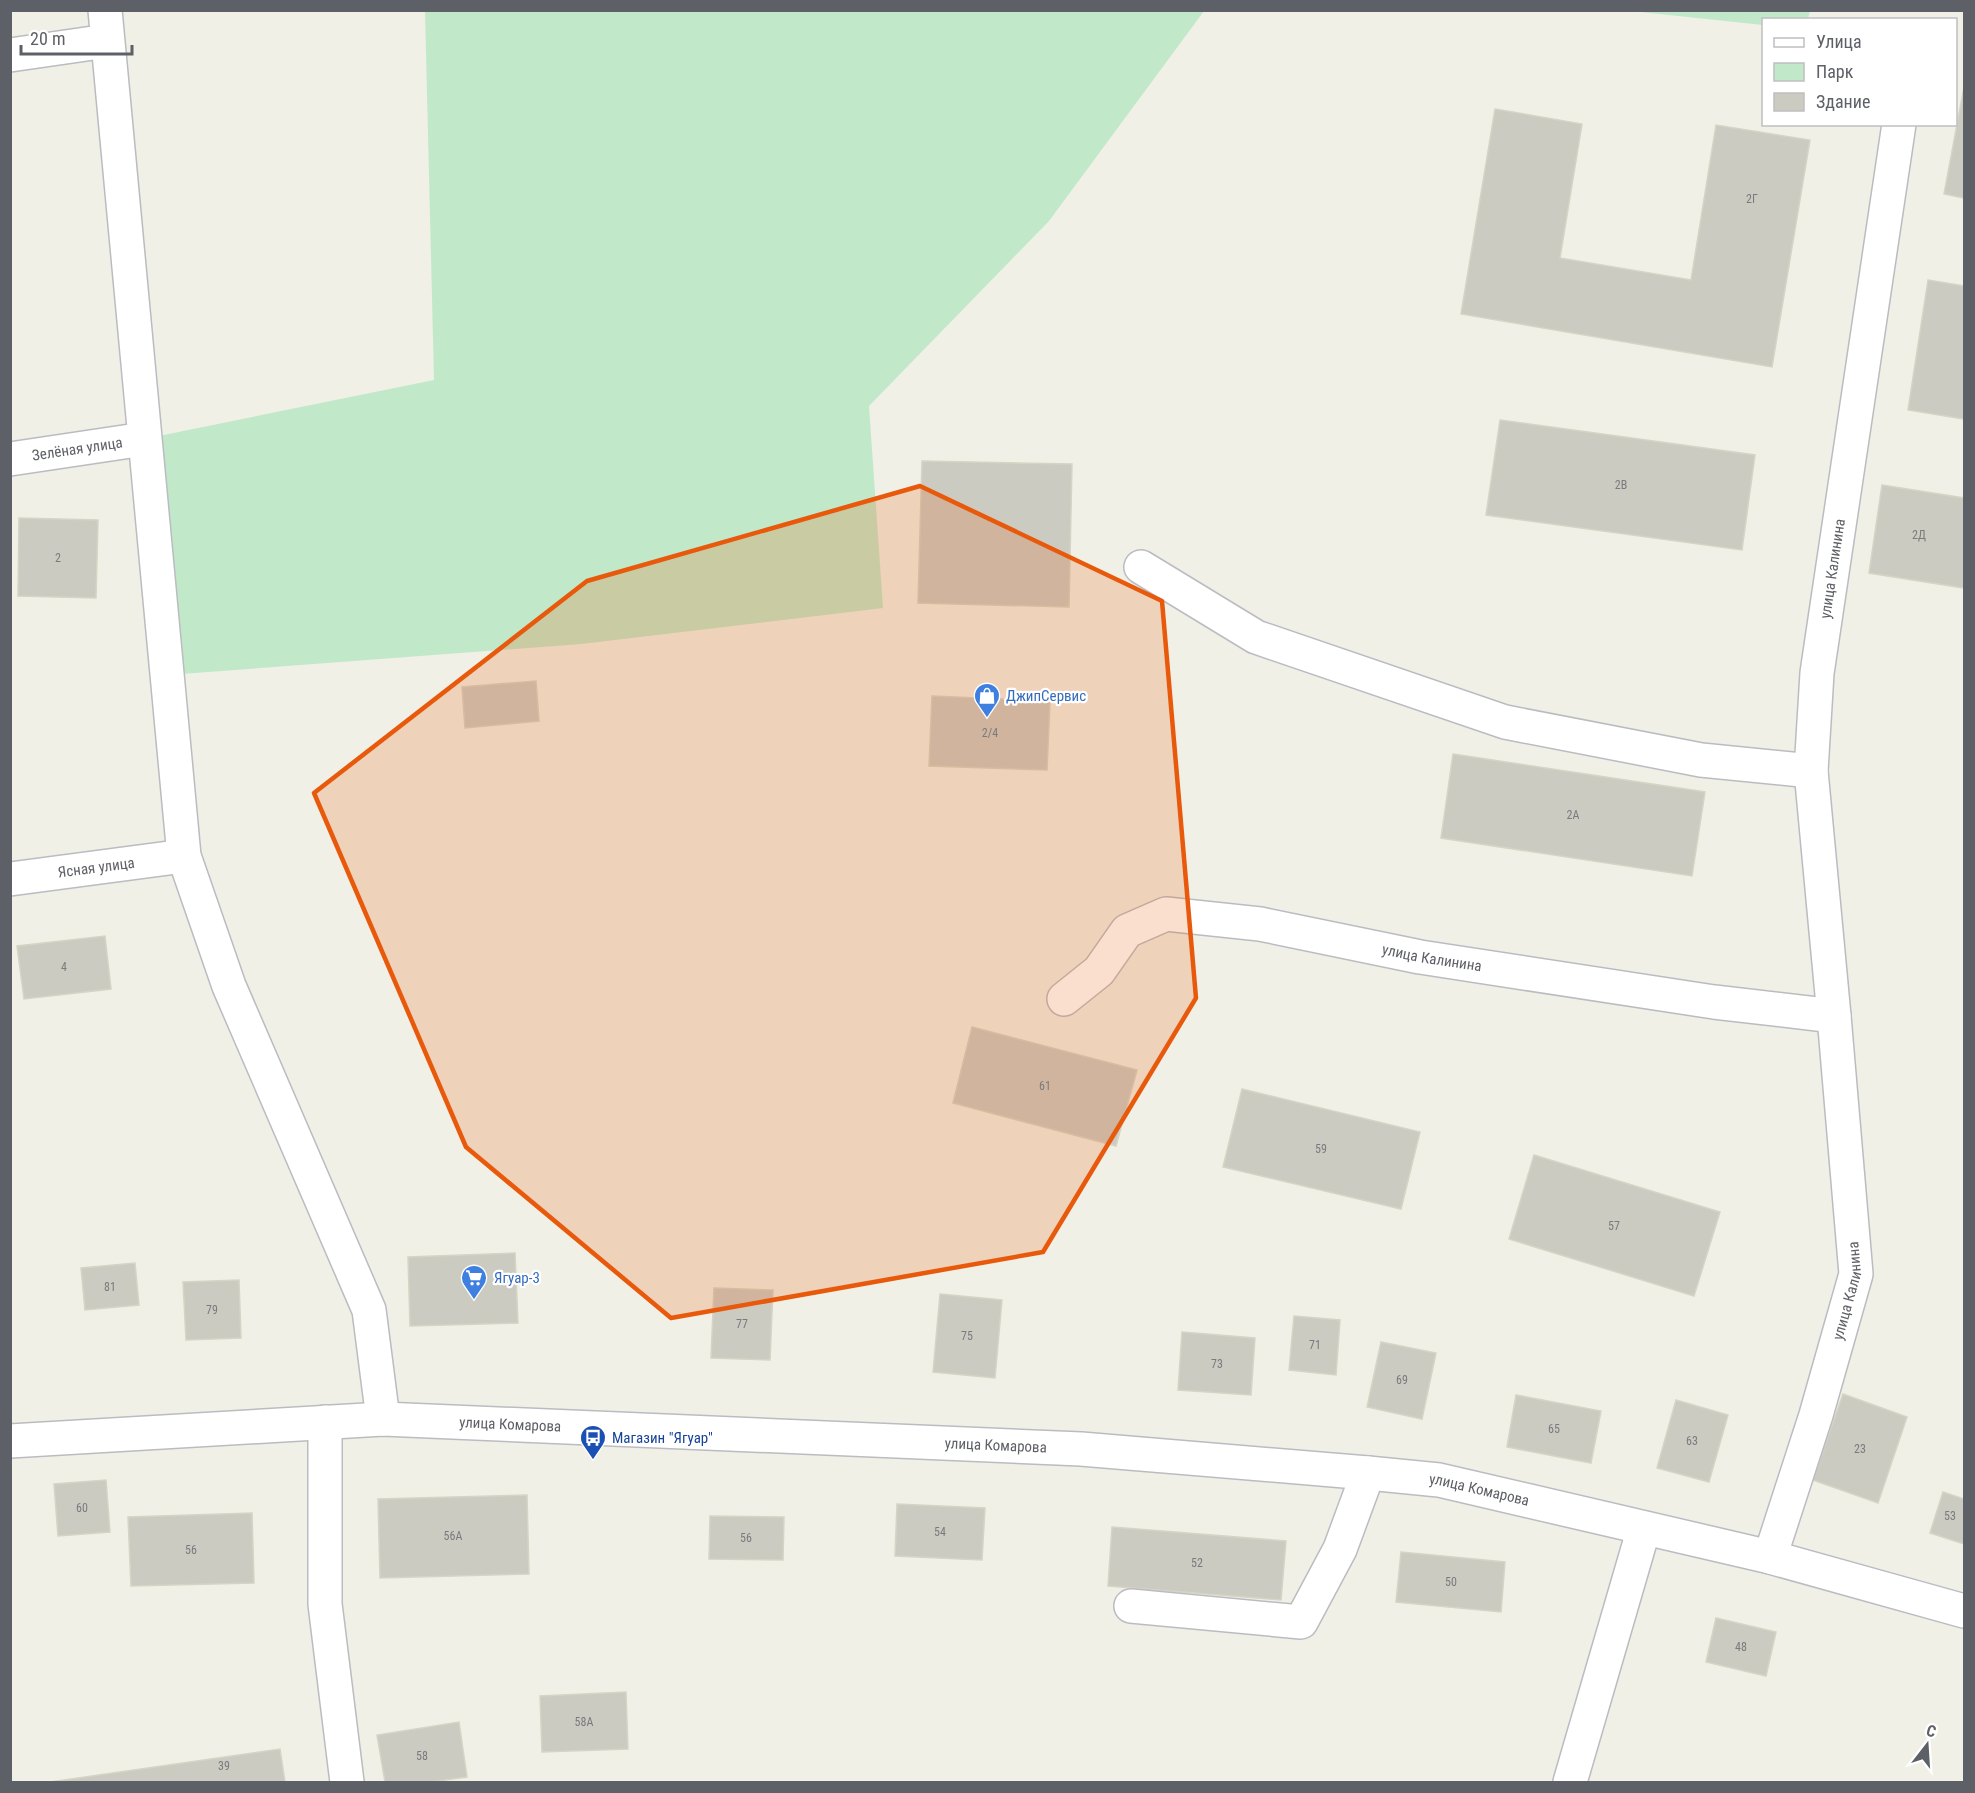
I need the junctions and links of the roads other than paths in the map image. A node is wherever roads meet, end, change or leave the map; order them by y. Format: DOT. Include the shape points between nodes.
graph roads {
  1 [pos="106,26"];
  2 [pos="10,55"];
  3 [pos="1899,126"];
  4 [pos="144,439"];
  5 [pos="10,459"];
  6 [pos="1141,567"];
  7 [pos="1810,771"];
  8 [pos="183,856"];
  9 [pos="10,879"];
  10 [pos="1064,999"];
  11 [pos="1834,1016"];
  12 [pos="383,1419"];
  13 [pos="325,1422"];
  14 [pos="10,1441"];
  15 [pos="1368,1473"];
  16 [pos="1644,1528"];
  17 [pos="1770,1557"];
  18 [pos="1131,1606"];
  19 [pos="1965,1611"];
  20 [pos="346,1782"];
  21 [pos="1570,1782"];
  1 -- 2 [label="street"];
  1 -- 4 [label="street"];
  3 -- 7 [label="street, улица Калинина" via="1817,673"];
  4 -- 5 [label="street, Зелёная улица"];
  4 -- 8 [label="street"];
  6 -- 7 [label="street" via="1256,637 1505,722 1701,760"];
  7 -- 11 [label="street, улица Калинина"];
  8 -- 9 [label="street, Ясная улица"];
  8 -- 12 [label="street" via="230,986 369,1310"];
  10 -- 11 [label="street, улица Калинина" via="1099,971 1127,931 1166,914 1260,924 1420,957 1714,1002"];
  11 -- 17 [label="street, улица Калинина" via="1856,1274"];
  12 -- 13 [label="street, улица Комарова"];
  12 -- 15 [label="street, улица Комарова" via="1081,1449"];
  13 -- 14 [label="street, улица Комарова"];
  13 -- 20 [label="street" via="325,1604"];
  15 -- 16 [label="street, улица Комарова" via="1439,1480"];
  15 -- 18 [label="street" via="1340,1550 1301,1622"];
  16 -- 17 [label="street, улица Комарова"];
  16 -- 21 [label="street"];
  17 -- 19 [label="street, улица Комарова"];
}
